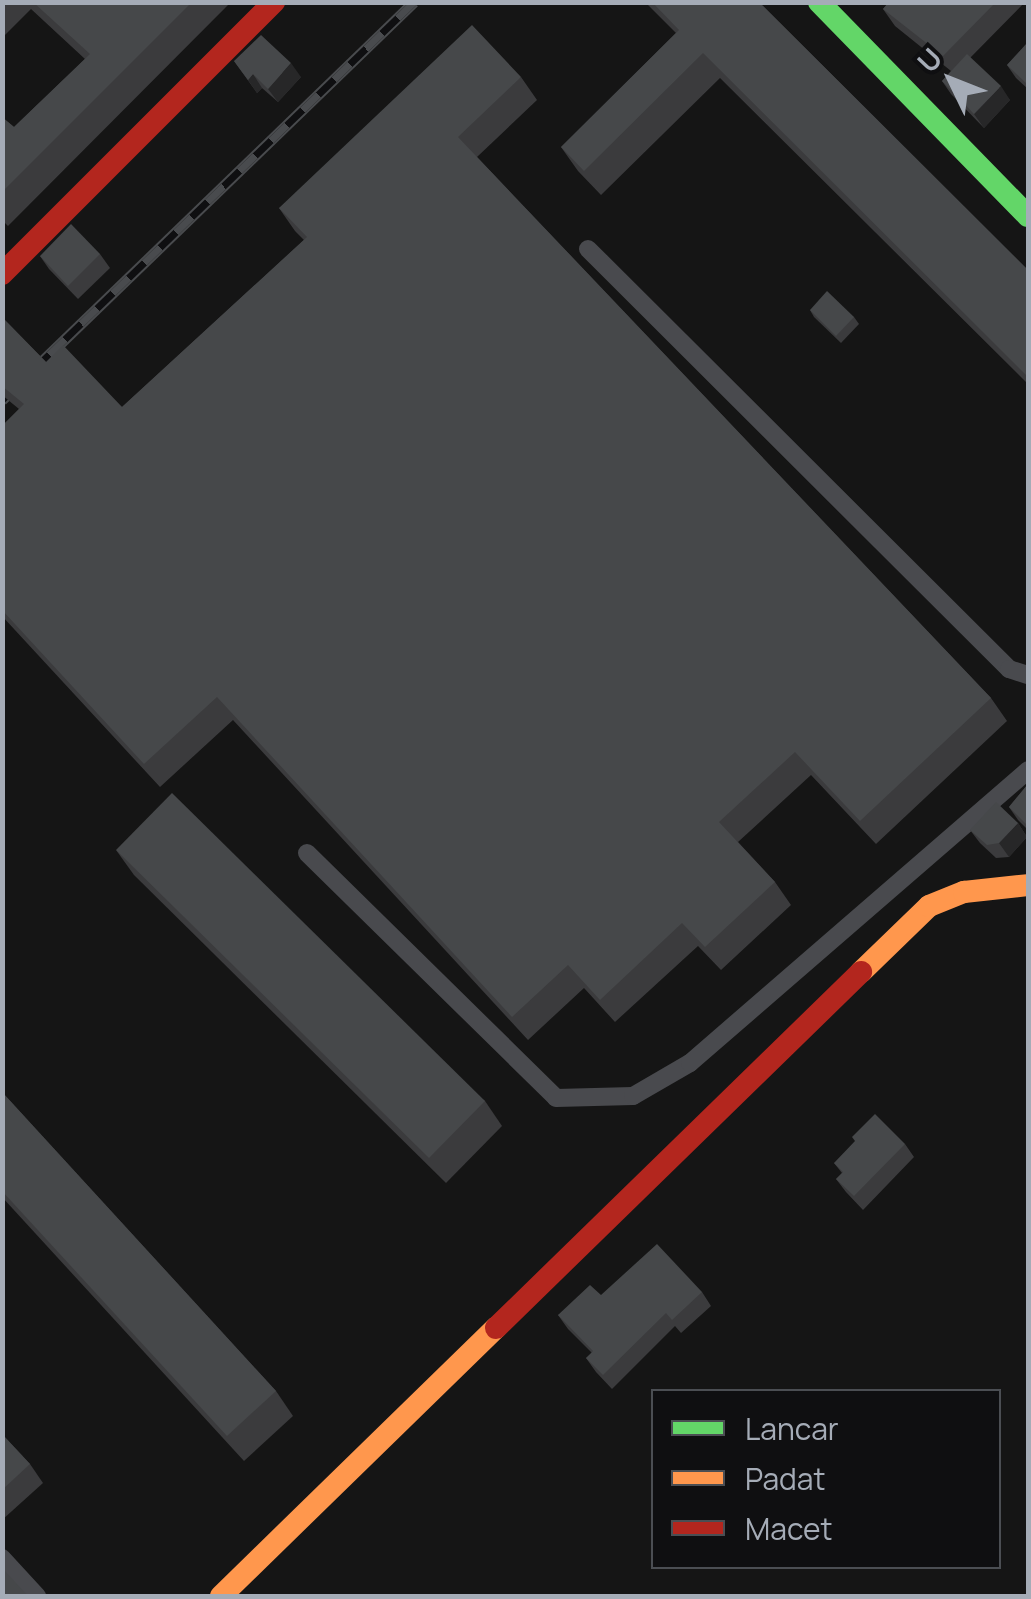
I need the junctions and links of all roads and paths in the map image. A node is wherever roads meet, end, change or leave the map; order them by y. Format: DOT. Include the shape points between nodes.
graph roads {
  1 [pos="820,2"];
  2 [pos="269,4"];
  3 [pos="1028,216"];
  4 [pos="588,249"];
  5 [pos="2,274"];
  6 [pos="1028,675"];
  7 [pos="1028,770"];
  8 [pos="307,853"];
  9 [pos="1028,885"];
  10 [pos="2,1558"];
  11 [pos="37,1596"];
  12 [pos="221,1596"];
  1 -- 3 [label="street"];
  2 -- 5 [label="street"];
  4 -- 6 [label="lane" via="1008,670"];
  7 -- 8 [label="lane" via="690,1063 633,1096 556,1098"];
  9 -- 12 [label="street" via="964,892 930,906"];
  10 -- 11 [label="lane"];
}
